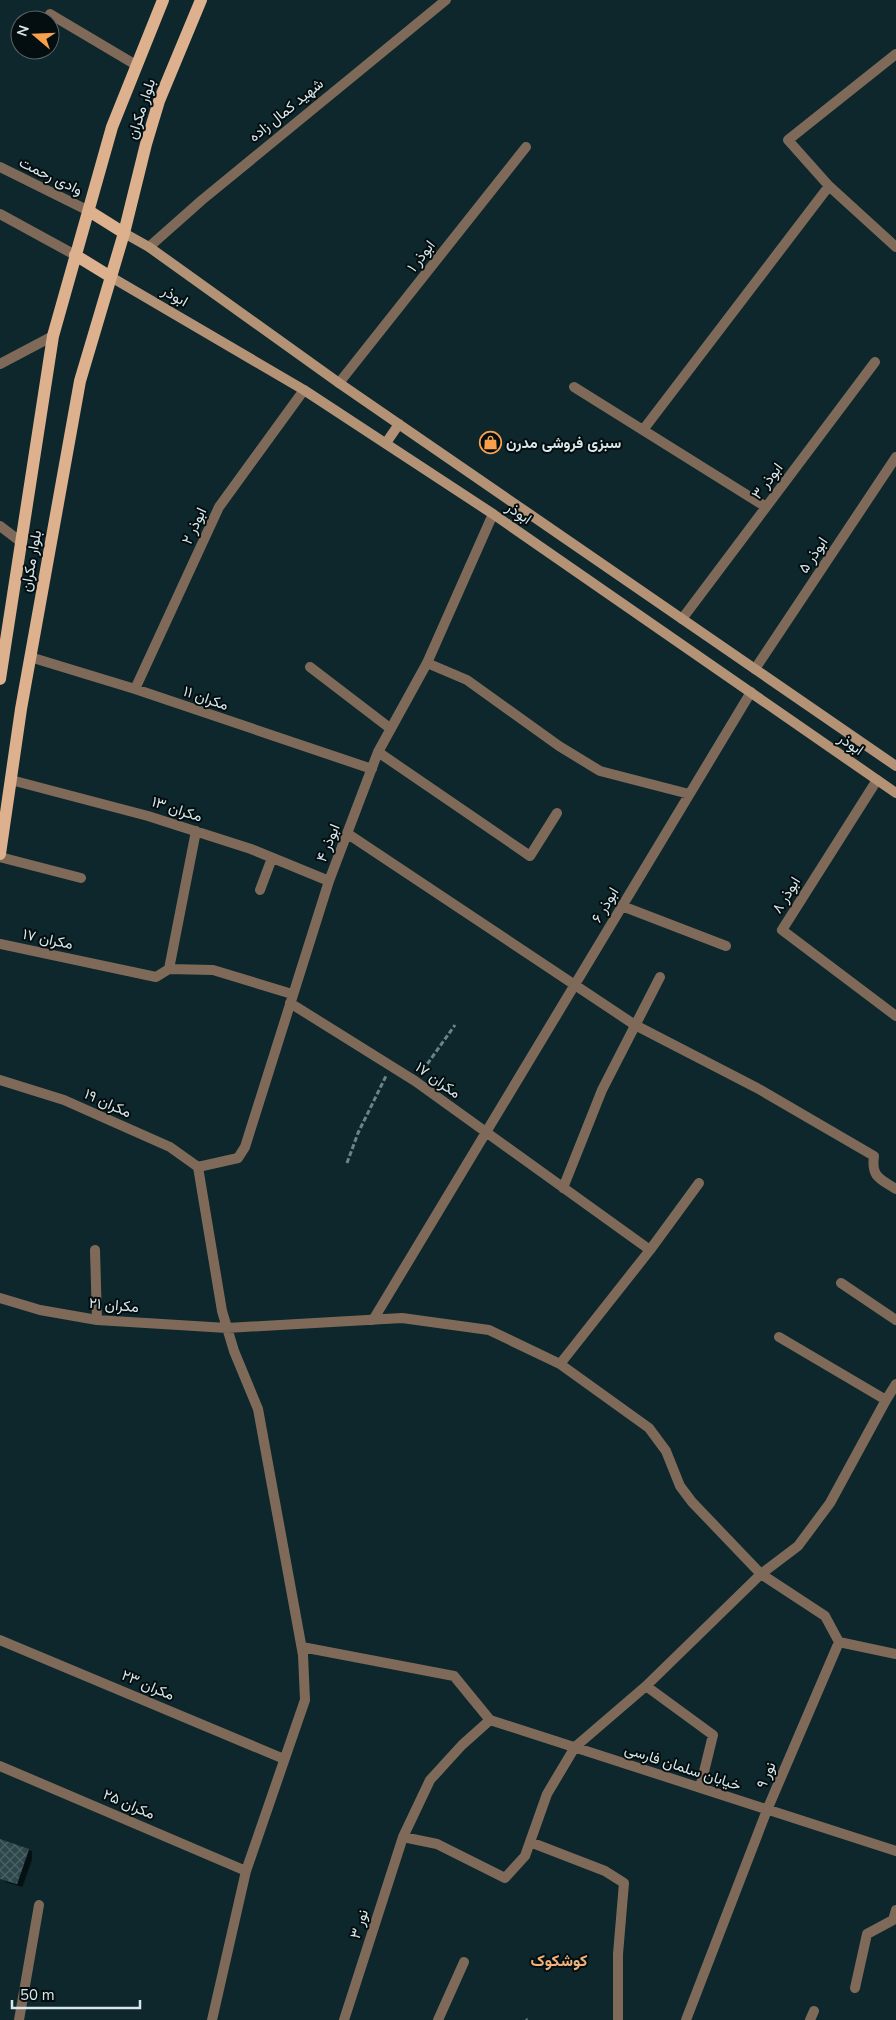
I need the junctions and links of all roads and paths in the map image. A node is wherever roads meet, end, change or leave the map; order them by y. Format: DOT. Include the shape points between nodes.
graph roads {
  1 [pos="163,0"];
  2 [pos="201,0"];
  3 [pos="446,0"];
  4 [pos="60,20"];
  5 [pos="896,54"];
  6 [pos="136,65"];
  7 [pos="526,147"];
  8 [pos="0,167"];
  9 [pos="829,186"];
  10 [pos="89,211"];
  11 [pos="0,214"];
  12 [pos="124,232"];
  13 [pos="896,247"];
  14 [pos="149,248"];
  15 [pos="75,256"];
  16 [pos="111,277"];
  17 [pos="54,336"];
  18 [pos="875,362"];
  19 [pos="0,364"];
  20 [pos="339,384"];
  21 [pos="574,387"];
  22 [pos="304,390"];
  23 [pos="398,424"];
  24 [pos="643,430"];
  25 [pos="386,443"];
  26 [pos="896,457"];
  27 [pos="766,507"];
  28 [pos="493,514"];
  29 [pos="0,526"];
  30 [pos="22,542"];
  31 [pos="682,619"];
  32 [pos="30,657"];
  33 [pos="427,663"];
  34 [pos="310,667"];
  35 [pos="755,669"];
  36 [pos="0,679"];
  37 [pos="135,689"];
  38 [pos="751,692"];
  39 [pos="391,729"];
  40 [pos="378,752"];
  41 [pos="896,766"];
  42 [pos="372,769"];
  43 [pos="11,780"];
  44 [pos="877,780"];
  45 [pos="896,793"];
  46 [pos="689,794"];
  47 [pos="557,813"];
  48 [pos="196,831"];
  49 [pos="348,834"];
  50 [pos="0,856"];
  51 [pos="272,858"];
  52 [pos="81,878"];
  53 [pos="329,881"];
  54 [pos="260,890"];
  55 [pos="622,906"];
  56 [pos="0,944"];
  57 [pos="726,946"];
  58 [pos="169,969"];
  59 [pos="660,978"];
  60 [pos="574,984"];
  61 [pos="291,999"];
  62 [pos="896,1016"];
  63 [pos="455,1025"];
  64 [pos="635,1025"];
  65 [pos="390,1066"];
  66 [pos="0,1080"];
  67 [pos="415,1081"];
  68 [pos="485,1133"];
  69 [pos="347,1163"];
  70 [pos="198,1167"];
  71 [pos="698,1183"];
  72 [pos="563,1188"];
  73 [pos="896,1190"];
  74 [pos="95,1250"];
  75 [pos="650,1250"];
  76 [pos="841,1283"];
  77 [pos="0,1298"];
  78 [pos="97,1320"];
  79 [pos="373,1320"];
  80 [pos="896,1320"];
  81 [pos="227,1328"];
  82 [pos="778,1337"];
  83 [pos="560,1364"];
  84 [pos="896,1384"];
  85 [pos="886,1400"];
  86 [pos="761,1574"];
  87 [pos="0,1640"];
  88 [pos="839,1642"];
  89 [pos="302,1647"];
  90 [pos="896,1654"];
  91 [pos="646,1686"];
  92 [pos="490,1720"];
  93 [pos="574,1747"];
  94 [pos="284,1759"];
  95 [pos="0,1766"];
  96 [pos="700,1788"];
  97 [pos="767,1810"];
  98 [pos="403,1837"];
  99 [pos="530,1842"];
  100 [pos="896,1851"];
  101 [pos="246,1870"];
  102 [pos="39,1905"];
  103 [pos="896,1910"];
  104 [pos="464,1962"];
  105 [pos="856,1988"];
  106 [pos="19,2020"];
  107 [pos="212,2020"];
  108 [pos="344,2020"];
  109 [pos="438,2020"];
  110 [pos="618,2020"];
  111 [pos="686,2020"];
  1 -- 6 [label="main road, بلوار مکران"];
  2 -- 12 [label="main road, بلوار مکران" via="159,101"];
  3 -- 14 [label="street, شهید کمال زاده" via="202,200"];
  4 -- 6 [label="street"];
  5 -- 9 [label="street" via="788,140"];
  6 -- 10 [label="main road, بلوار مکران" via="112,127"];
  7 -- 20 [label="street, ابوذر ۱"];
  8 -- 10 [label="street, وادی رحمت"];
  9 -- 13 [label="street"];
  9 -- 24 [label="street"];
  10 -- 12 [label="main road"];
  10 -- 15 [label="main road, بلوار مکران"];
  11 -- 15 [label="street"];
  12 -- 14 [label="main road, ابوذر"];
  12 -- 16 [label="main road, بلوار مکران"];
  14 -- 20 [label="main road, ابوذر"];
  15 -- 16 [label="main road"];
  15 -- 17 [label="main road, بلوار مکران"];
  16 -- 22 [label="main road, ابوذر"];
  16 -- 32 [label="main road, بلوار مکران" via="80,381"];
  17 -- 19 [label="street"];
  17 -- 30 [label="main road, بلوار مکران"];
  18 -- 27 [label="street, ابوذر ۳"];
  20 -- 23 [label="main road, ابوذر"];
  21 -- 24 [label="street"];
  22 -- 25 [label="main road, ابوذر"];
  22 -- 37 [label="street, ابوذر ۲" via="219,507"];
  23 -- 25 [label="main road"];
  23 -- 31 [label="main road, ابوذر"];
  24 -- 27 [label="street"];
  25 -- 28 [label="main road, ابوذر"];
  26 -- 35 [label="street, ابوذر ۵"];
  27 -- 31 [label="street, ابوذر ۳"];
  28 -- 33 [label="street, ابوذر ۴"];
  28 -- 38 [label="main road, ابوذر"];
  29 -- 30 [label="street"];
  30 -- 36 [label="main road, بلوار مکران"];
  31 -- 35 [label="main road, ابوذر"];
  32 -- 37 [label="street, مکران ۱۱"];
  32 -- 43 [label="main road, بلوار مکران"];
  33 -- 39 [label="street, ابوذر ۴"];
  33 -- 46 [label="street" via="467,680 559,746 600,771"];
  34 -- 39 [label="street"];
  35 -- 41 [label="main road, ابوذر"];
  37 -- 42 [label="street, مکران ۱۱"];
  38 -- 44 [label="main road, ابوذر"];
  38 -- 46 [label="street, ابوذر ۶"];
  39 -- 40 [label="street, ابوذر ۴"];
  40 -- 42 [label="street, ابوذر ۴"];
  40 -- 47 [label="street" via="530,856"];
  42 -- 49 [label="street, ابوذر ۴"];
  43 -- 48 [label="street, مکران ۱۳"];
  43 -- 50 [label="main road, بلوار مکران"];
  44 -- 45 [label="main road, ابوذر"];
  44 -- 62 [label="street, ابوذر ۸" via="782,930"];
  46 -- 55 [label="street, ابوذر ۶"];
  48 -- 51 [label="street, مکران ۱۳"];
  48 -- 58 [label="street"];
  49 -- 53 [label="street, ابوذر ۴"];
  49 -- 60 [label="street"];
  50 -- 52 [label="street"];
  51 -- 53 [label="street, مکران ۱۳"];
  51 -- 54 [label="street"];
  53 -- 61 [label="street, ابوذر ۴"];
  55 -- 57 [label="street"];
  55 -- 60 [label="street, ابوذر ۶"];
  56 -- 58 [label="street, مکران ۱۷" via="156,977"];
  58 -- 61 [label="street, مکران ۱۷" via="213,970"];
  59 -- 64 [label="street"];
  60 -- 64 [label="street"];
  60 -- 68 [label="street, ابوذر ۶"];
  61 -- 65 [label="street, مکران ۱۷"];
  61 -- 70 [label="street, ابوذر ۴" via="245,1147 238,1158"];
  63 -- 67 [label="path"];
  64 -- 72 [label="street" via="602,1090"];
  64 -- 73 [label="street" via="757,1088 874,1156 872,1169 878,1178"];
  65 -- 67 [label="street, مکران ۱۷"];
  65 -- 69 [label="path"];
  66 -- 70 [label="street, مکران ۱۹" via="64,1100 170,1146"];
  67 -- 68 [label="street, مکران ۱۷"];
  68 -- 72 [label="street, مکران ۱۷"];
  68 -- 79 [label="street, ابوذر ۶"];
  70 -- 81 [label="street"];
  71 -- 75 [label="street"];
  72 -- 75 [label="street, مکران ۱۷"];
  74 -- 78 [label="street"];
  75 -- 83 [label="street"];
  76 -- 80 [label="street"];
  77 -- 78 [label="street, مکران ۲۱" via="40,1310"];
  78 -- 81 [label="street, مکران ۲۱"];
  79 -- 81 [label="street, مکران ۲۱"];
  79 -- 83 [label="street, مکران ۲۱" via="402,1318 489,1330"];
  81 -- 89 [label="street" via="258,1409"];
  82 -- 85 [label="street"];
  83 -- 86 [label="street, مکران ۲۱" via="649,1428 666,1451 680,1486 692,1502"];
  84 -- 85 [label="street"];
  85 -- 86 [label="street" via="830,1503 798,1546"];
  86 -- 88 [label="street" via="825,1616"];
  86 -- 91 [label="street"];
  87 -- 94 [label="street, مکران ۲۳"];
  88 -- 90 [label="street"];
  88 -- 97 [label="street, نور ۹"];
  89 -- 92 [label="street" via="454,1676"];
  89 -- 94 [label="street" via="305,1700"];
  91 -- 93 [label="street"];
  91 -- 96 [label="street" via="713,1735"];
  92 -- 93 [label="street, خیابان سلمان فارسی"];
  92 -- 98 [label="street, نور ۳" via="430,1780"];
  93 -- 96 [label="street, خیابان سلمان فارسی"];
  93 -- 99 [label="street" via="546,1794"];
  94 -- 101 [label="street"];
  95 -- 101 [label="street, مکران ۲۵"];
  96 -- 97 [label="street, خیابان سلمان فارسی"];
  97 -- 100 [label="street, خیابان سلمان فارسی"];
  97 -- 111 [label="street, نور ۹"];
  98 -- 99 [label="street" via="437,1844 505,1878 525,1856"];
  98 -- 108 [label="street, نور ۳"];
  99 -- 110 [label="street" via="605,1871 624,1883 618,1954"];
  101 -- 107 [label="street"];
  102 -- 106 [label="street"];
  103 -- 105 [label="street" via="893,1920 867,1934"];
  104 -- 109 [label="street"];
}
